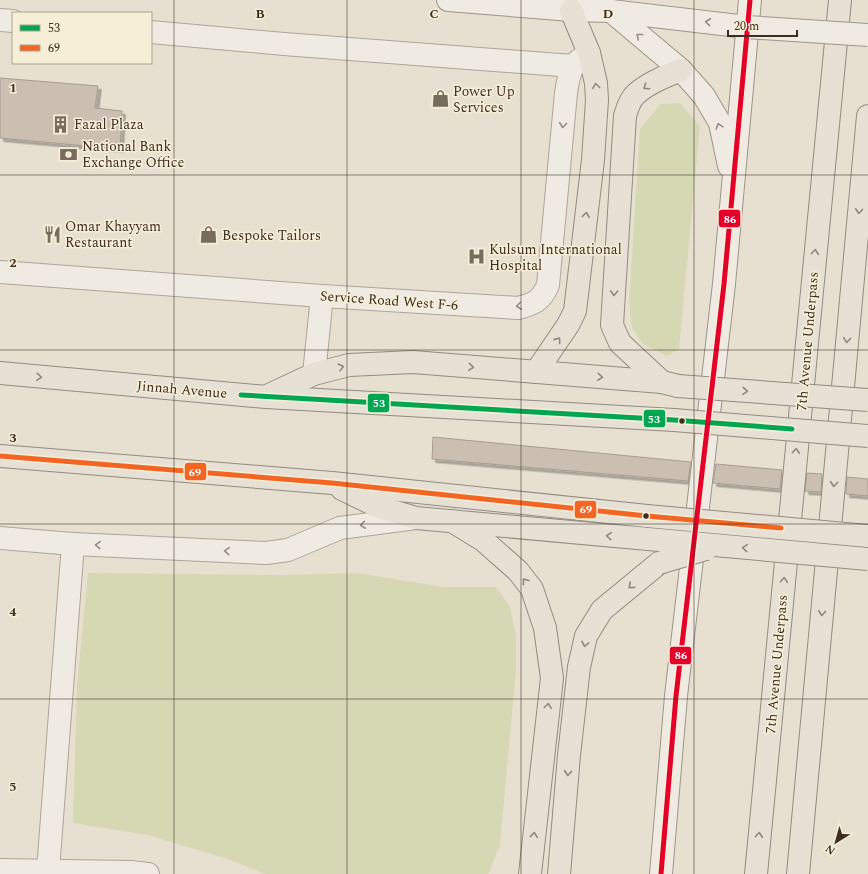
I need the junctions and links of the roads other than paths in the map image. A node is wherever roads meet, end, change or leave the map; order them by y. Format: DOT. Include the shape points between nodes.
graph roads {
  1 [pos="448,0"];
  2 [pos="750,0"];
  3 [pos="840,0"];
  4 [pos="571,10"];
  5 [pos="611,11"];
  6 [pos="0,20"];
  7 [pos="12,21"];
  8 [pos="747,27"];
  9 [pos="152,32"];
  10 [pos="868,35"];
  11 [pos="581,60"];
  12 [pos="680,70"];
  13 [pos="868,116"];
  14 [pos="734,191"];
  15 [pos="0,272"];
  16 [pos="322,296"];
  17 [pos="536,372"];
  18 [pos="0,373"];
  19 [pos="314,374"];
  20 [pos="670,384"];
  21 [pos="266,397"];
  22 [pos="868,400"];
  23 [pos="868,436"];
  24 [pos="0,456"];
  25 [pos="332,483"];
  26 [pos="416,518"];
  27 [pos="452,521"];
  28 [pos="868,536"];
  29 [pos="0,538"];
  30 [pos="73,544"];
  31 [pos="717,546"];
  32 [pos="868,559"];
  33 [pos="0,870"];
  34 [pos="48,870"];
  35 [pos="148,874"];
  36 [pos="530,874"];
  37 [pos="558,874"];
  38 [pos="661,874"];
  39 [pos="756,874"];
  40 [pos="798,874"];
  1 -- 4 [label="street"];
  2 -- 8 [label="street"];
  39 -- 3 [label="main road, 7th Avenue Underpass, one-way"];
  4 -- 5 [label="street"];
  4 -- 11 [label="main road"];
  8 -- 5 [label="street, one-way"];
  12 -- 5 [label="street, one-way"];
  6 -- 7 [label="street"];
  8 -- 10 [label="street, bridge"];
  8 -- 14 [label="street"];
  9 -- 11 [label="street" via="284,44"];
  11 -- 16 [label="street, Service Road West F-6, one-way" via="569,74 548,285 543,296 536,302 518,308"];
  17 -- 11 [label="main road, one-way" via="575,311 593,160 597,100 596,82"];
  14 -- 12 [label="street, one-way" via="720,124 704,96"];
  12 -- 20 [label="main road, one-way" via="635,94 624,116 612,325 620,343"];
  13 -- 40 [label="main road, one-way"];
  14 -- 38 [label="street" via="676,696"];
  15 -- 16 [label="street, Service Road West F-6"];
  16 -- 19 [label="street"];
  19 -- 17 [label="main road, one-way" via="349,365 413,362"];
  17 -- 20 [label="main road, one-way"];
  18 -- 21 [label="main road, Jinnah Avenue, one-way"];
  19 -- 21 [label="main road"];
  20 -- 22 [label="main road, one-way, bridge"];
  21 -- 23 [label="main road, Jinnah Avenue, bridge" via="674,420"];
  24 -- 25 [label="main road"];
  25 -- 26 [label="main road" via="378,507"];
  25 -- 28 [label="main road, bridge"];
  26 -- 27 [label="main road"];
  26 -- 30 [label="street, one-way" via="340,528 288,550 266,553"];
  31 -- 27 [label="main road, one-way, bridge"];
  36 -- 27 [label="main road, one-way" via="552,678 545,628 532,590 518,571 483,540"];
  29 -- 30 [label="street"];
  30 -- 34 [label="street"];
  32 -- 31 [label="main road, one-way, bridge"];
  31 -- 37 [label="main road, one-way, bridge" via="659,563 602,610 586,636 569,755"];
  33 -- 34 [label="street"];
  34 -- 35 [label="street"];
}
